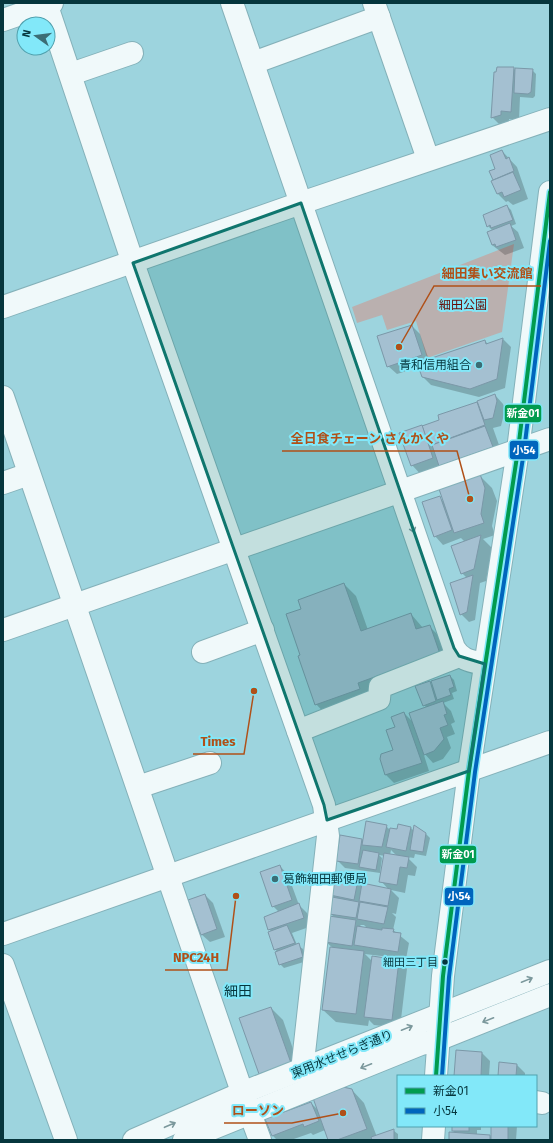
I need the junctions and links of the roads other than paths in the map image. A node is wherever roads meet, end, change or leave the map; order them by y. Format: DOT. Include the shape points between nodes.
graph roads {
  1 [pos="232,3"];
  2 [pos="48,4"];
  3 [pos="376,10"];
  4 [pos="3,20"];
  5 [pos="132,53"];
  6 [pos="253,62"];
  7 [pos="71,74"];
  8 [pos="550,119"];
  9 [pos="428,159"];
  10 [pos="550,192"];
  11 [pos="301,203"];
  12 [pos="133,263"];
  13 [pos="3,307"];
  14 [pos="3,397"];
  15 [pos="550,439"];
  16 [pos="518,450"];
  17 [pos="29,474"];
  18 [pos="3,483"];
  19 [pos="399,490"];
  20 [pos="234,548"];
  21 [pos="74,605"];
  22 [pos="3,630"];
  23 [pos="263,630"];
  24 [pos="203,652"];
  25 [pos="459,656"];
  26 [pos="486,664"];
  27 [pos="298,731"];
  28 [pos="550,742"];
  29 [pos="210,763"];
  30 [pos="469,771"];
  31 [pos="138,787"];
  32 [pos="327,820"];
  33 [pos="169,876"];
  34 [pos="3,934"];
  35 [pos="3,965"];
  36 [pos="550,971"];
  37 [pos="550,995"];
  38 [pos="439,1015"];
  39 [pos="437,1040"];
  40 [pos="302,1071"];
  41 [pos="436,1075"];
  42 [pos="246,1103"];
  43 [pos="66,1140"];
  44 [pos="134,1140"];
  45 [pos="184,1140"];
  46 [pos="260,1140"];
  1 -- 6 [label="street"];
  2 -- 4 [label="street"];
  2 -- 7 [label="street"];
  3 -- 6 [label="street"];
  3 -- 9 [label="street"];
  5 -- 7 [label="street"];
  6 -- 11 [label="street"];
  7 -- 12 [label="street"];
  8 -- 9 [label="street"];
  9 -- 11 [label="street"];
  10 -- 16 [label="street"];
  11 -- 12 [label="street"];
  11 -- 19 [label="street"];
  12 -- 13 [label="street"];
  12 -- 20 [label="street"];
  14 -- 17 [label="street"];
  15 -- 16 [label="street"];
  16 -- 19 [label="street"];
  16 -- 26 [label="street"];
  17 -- 18 [label="street"];
  17 -- 21 [label="street"];
  19 -- 20 [label="street"];
  19 -- 25 [label="street, one-way"];
  20 -- 21 [label="street"];
  20 -- 23 [label="street"];
  21 -- 22 [label="street"];
  21 -- 31 [label="street"];
  23 -- 24 [label="street"];
  23 -- 27 [label="street"];
  25 -- 26 [label="street"];
  25 -- 27 [label="street" via="380,687 379,699"];
  26 -- 30 [label="street"];
  27 -- 32 [label="street"];
  28 -- 30 [label="street"];
  29 -- 31 [label="street"];
  30 -- 32 [label="street"];
  30 -- 38 [label="street"];
  31 -- 33 [label="street"];
  32 -- 33 [label="street"];
  32 -- 40 [label="street" via="328,836"];
  33 -- 34 [label="street"];
  33 -- 42 [label="street"];
  35 -- 43 [label="street"];
  38 -- 36 [label="street, 東用水せせらぎ通り, one-way"];
  37 -- 39 [label="street, one-way"];
  38 -- 39 [label="street"];
  40 -- 38 [label="street, 東用水せせらぎ通り, one-way"];
  39 -- 41 [label="street"];
  39 -- 42 [label="street, one-way"];
  40 -- 42 [label="street, 東用水せせらぎ通り"];
  44 -- 42 [label="street, 東用水せせらぎ通り, one-way"];
  42 -- 45 [label="street"];
  42 -- 46 [label="street"];
}
